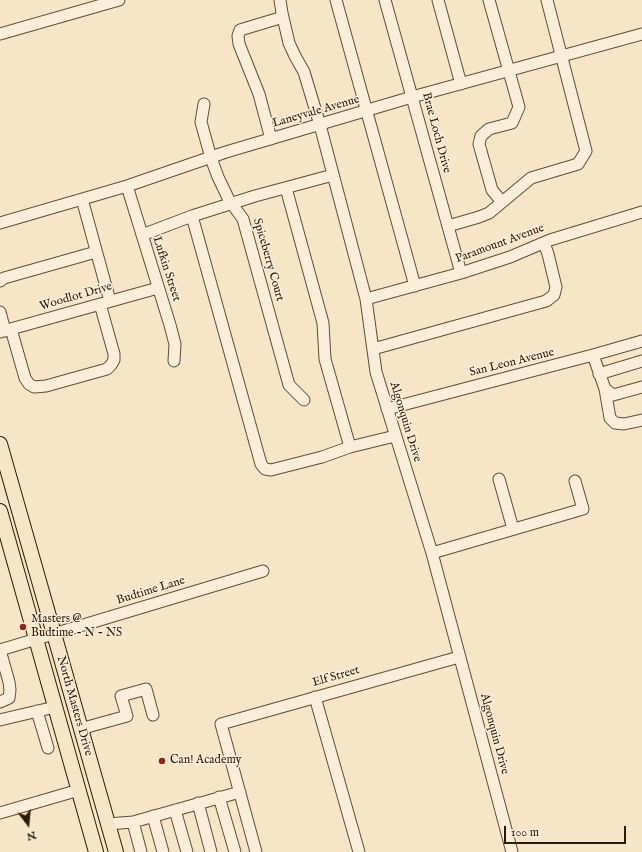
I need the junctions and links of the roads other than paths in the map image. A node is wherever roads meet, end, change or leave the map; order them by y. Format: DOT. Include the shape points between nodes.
graph roads {
  1 [pos="119,0"];
  2 [pos="280,0"];
  3 [pos="336,0"];
  4 [pos="385,0"];
  5 [pos="438,0"];
  6 [pos="489,0"];
  7 [pos="547,0"];
  8 [pos="283,17"];
  9 [pos="0,34"];
  10 [pos="642,34"];
  11 [pos="561,56"];
  12 [pos="509,70"];
  13 [pos="461,84"];
  14 [pos="412,97"];
  15 [pos="204,104"];
  16 [pos="367,111"];
  17 [pos="320,125"];
  18 [pos="271,139"];
  19 [pos="211,158"];
  20 [pos="334,175"];
  21 [pos="127,186"];
  22 [pos="286,188"];
  23 [pos="82,199"];
  24 [pos="502,202"];
  25 [pos="232,204"];
  26 [pos="642,212"];
  27 [pos="192,216"];
  28 [pos="0,223"];
  29 [pos="448,226"];
  30 [pos="142,235"];
  31 [pos="544,242"];
  32 [pos="96,252"];
  33 [pos="461,273"];
  34 [pos="0,281"];
  35 [pos="415,286"];
  36 [pos="158,288"];
  37 [pos="366,299"];
  38 [pos="105,303"];
  39 [pos="0,312"];
  40 [pos="5,331"];
  41 [pos="642,341"];
  42 [pos="373,349"];
  43 [pos="593,355"];
  44 [pos="174,361"];
  45 [pos="642,361"];
  46 [pos="599,374"];
  47 [pos="642,387"];
  48 [pos="605,389"];
  49 [pos="304,400"];
  50 [pos="387,409"];
  51 [pos="642,420"];
  52 [pos="395,436"];
  53 [pos="0,444"];
  54 [pos="350,447"];
  55 [pos="4,473"];
  56 [pos="499,479"];
  57 [pos="575,481"];
  58 [pos="0,511"];
  59 [pos="513,529"];
  60 [pos="4,538"];
  61 [pos="432,553"];
  62 [pos="263,571"];
  63 [pos="53,634"];
  64 [pos="36,639"];
  65 [pos="0,650"];
  66 [pos="459,656"];
  67 [pos="315,697"];
  68 [pos="0,702"];
  69 [pos="55,707"];
  70 [pos="37,711"];
  71 [pos="154,715"];
  72 [pos="0,720"];
  73 [pos="80,729"];
  74 [pos="48,748"];
  75 [pos="79,790"];
  76 [pos="240,792"];
  77 [pos="219,797"];
  78 [pos="198,803"];
  79 [pos="176,810"];
  80 [pos="0,813"];
  81 [pos="153,816"];
  82 [pos="133,822"];
  83 [pos="108,824"];
  84 [pos="90,829"];
  85 [pos="96,852"];
  86 [pos="116,852"];
  87 [pos="141,852"];
  88 [pos="163,852"];
  89 [pos="187,852"];
  90 [pos="211,852"];
  91 [pos="234,852"];
  92 [pos="256,852"];
  93 [pos="359,852"];
  94 [pos="512,852"];
  1 -- 9 [label="street"];
  2 -- 8 [label="street, Algonquin Drive"];
  3 -- 16 [label="street"];
  4 -- 14 [label="street, Brae Loch Drive"];
  5 -- 13 [label="street"];
  6 -- 12 [label="street"];
  7 -- 11 [label="street"];
  8 -- 17 [label="street, Algonquin Drive" via="289,43 304,72"];
  8 -- 18 [label="street" via="240,30 238,36 259,94"];
  10 -- 11 [label="street, Laneyvale Avenue"];
  11 -- 12 [label="street, Laneyvale Avenue"];
  11 -- 24 [label="street" via="586,150 578,164 531,178"];
  12 -- 13 [label="street, Laneyvale Avenue"];
  12 -- 24 [label="street" via="519,107 512,123 489,129 480,136 479,144 492,190"];
  13 -- 14 [label="street, Laneyvale Avenue"];
  14 -- 16 [label="street, Laneyvale Avenue"];
  14 -- 29 [label="street, Brae Loch Drive"];
  15 -- 19 [label="street, Spiceberry Court" via="201,122"];
  16 -- 17 [label="street, Laneyvale Avenue"];
  16 -- 35 [label="street"];
  17 -- 18 [label="street, Laneyvale Avenue"];
  17 -- 20 [label="street, Algonquin Drive"];
  18 -- 19 [label="street, Laneyvale Avenue"];
  19 -- 21 [label="street, Laneyvale Avenue"];
  19 -- 25 [label="street, Spiceberry Court"];
  20 -- 22 [label="street"];
  20 -- 37 [label="street, Algonquin Drive"];
  21 -- 23 [label="street, Laneyvale Avenue"];
  21 -- 30 [label="street, Lufkin Street"];
  22 -- 25 [label="street"];
  22 -- 54 [label="street" via="323,323 325,359"];
  23 -- 28 [label="street, Laneyvale Avenue"];
  23 -- 32 [label="street"];
  24 -- 29 [label="street" via="489,213"];
  25 -- 27 [label="street"];
  25 -- 49 [label="street, Spiceberry Court" via="243,219 289,385"];
  26 -- 31 [label="street, Paramount Avenue"];
  27 -- 30 [label="street"];
  27 -- 54 [label="street" via="261,464 265,469 271,470"];
  29 -- 33 [label="street, Brae Loch Drive"];
  30 -- 36 [label="street, Lufkin Street"];
  31 -- 33 [label="street, Paramount Avenue" via="510,257"];
  31 -- 42 [label="street" via="556,287 554,295 546,301"];
  32 -- 34 [label="street"];
  32 -- 38 [label="street"];
  33 -- 35 [label="street, Paramount Avenue"];
  35 -- 37 [label="street, Paramount Avenue"];
  36 -- 38 [label="street, Woodlot Drive"];
  36 -- 44 [label="street, Lufkin Street" via="175,344"];
  37 -- 42 [label="street, Algonquin Drive"];
  38 -- 40 [label="street, Woodlot Drive"];
  38 -- 40 [label="street" via="114,354 111,365 106,369 46,386 34,387 25,378"];
  39 -- 40 [label="street"];
  41 -- 43 [label="street, San Leon Avenue"];
  42 -- 50 [label="street, Algonquin Drive" via="376,372"];
  43 -- 46 [label="street"];
  43 -- 50 [label="street, San Leon Avenue"];
  45 -- 46 [label="street"];
  46 -- 48 [label="street"];
  47 -- 48 [label="street" via="613,395"];
  48 -- 51 [label="street" via="610,418 615,423"];
  50 -- 52 [label="street, Algonquin Drive"];
  52 -- 54 [label="street"];
  52 -- 61 [label="street, Algonquin Drive"];
  53 -- 55 [label="main road, North Masters Drive"];
  55 -- 63 [label="main road, North Masters Drive"];
  56 -- 59 [label="street"];
  57 -- 59 [label="street" via="583,509"];
  58 -- 60 [label="main road, North Masters Drive"];
  59 -- 61 [label="street"];
  60 -- 64 [label="main road, North Masters Drive"];
  61 -- 66 [label="street, Algonquin Drive"];
  62 -- 63 [label="street, Budtime Lane"];
  63 -- 64 [label="street, Budtime Lane"];
  63 -- 73 [label="main road, North Masters Drive"];
  64 -- 65 [label="street, Budtime Lane"];
  64 -- 69 [label="main road, North Masters Drive"];
  65 -- 68 [label="street" via="10,690 8,698"];
  66 -- 67 [label="street, Elf Street"];
  66 -- 94 [label="street, Algonquin Drive"];
  67 -- 76 [label="street, Elf Street" via="221,724"];
  67 -- 93 [label="street"];
  69 -- 70 [label="street"];
  69 -- 75 [label="main road, North Masters Drive"];
  70 -- 72 [label="street"];
  70 -- 74 [label="street"];
  71 -- 73 [label="street" via="146,689 121,696 127,716"];
  73 -- 83 [label="main road, North Masters Drive"];
  75 -- 80 [label="street"];
  75 -- 84 [label="main road, North Masters Drive" via="80,812"];
  76 -- 77 [label="street"];
  76 -- 92 [label="street"];
  77 -- 78 [label="street"];
  77 -- 91 [label="street"];
  78 -- 79 [label="street"];
  78 -- 90 [label="street"];
  79 -- 81 [label="street"];
  79 -- 89 [label="street"];
  81 -- 82 [label="street"];
  81 -- 88 [label="street"];
  82 -- 83 [label="street"];
  82 -- 87 [label="street"];
  83 -- 84 [label="main road"];
  83 -- 86 [label="main road, North Masters Drive"];
  84 -- 85 [label="main road, North Masters Drive"];
}
